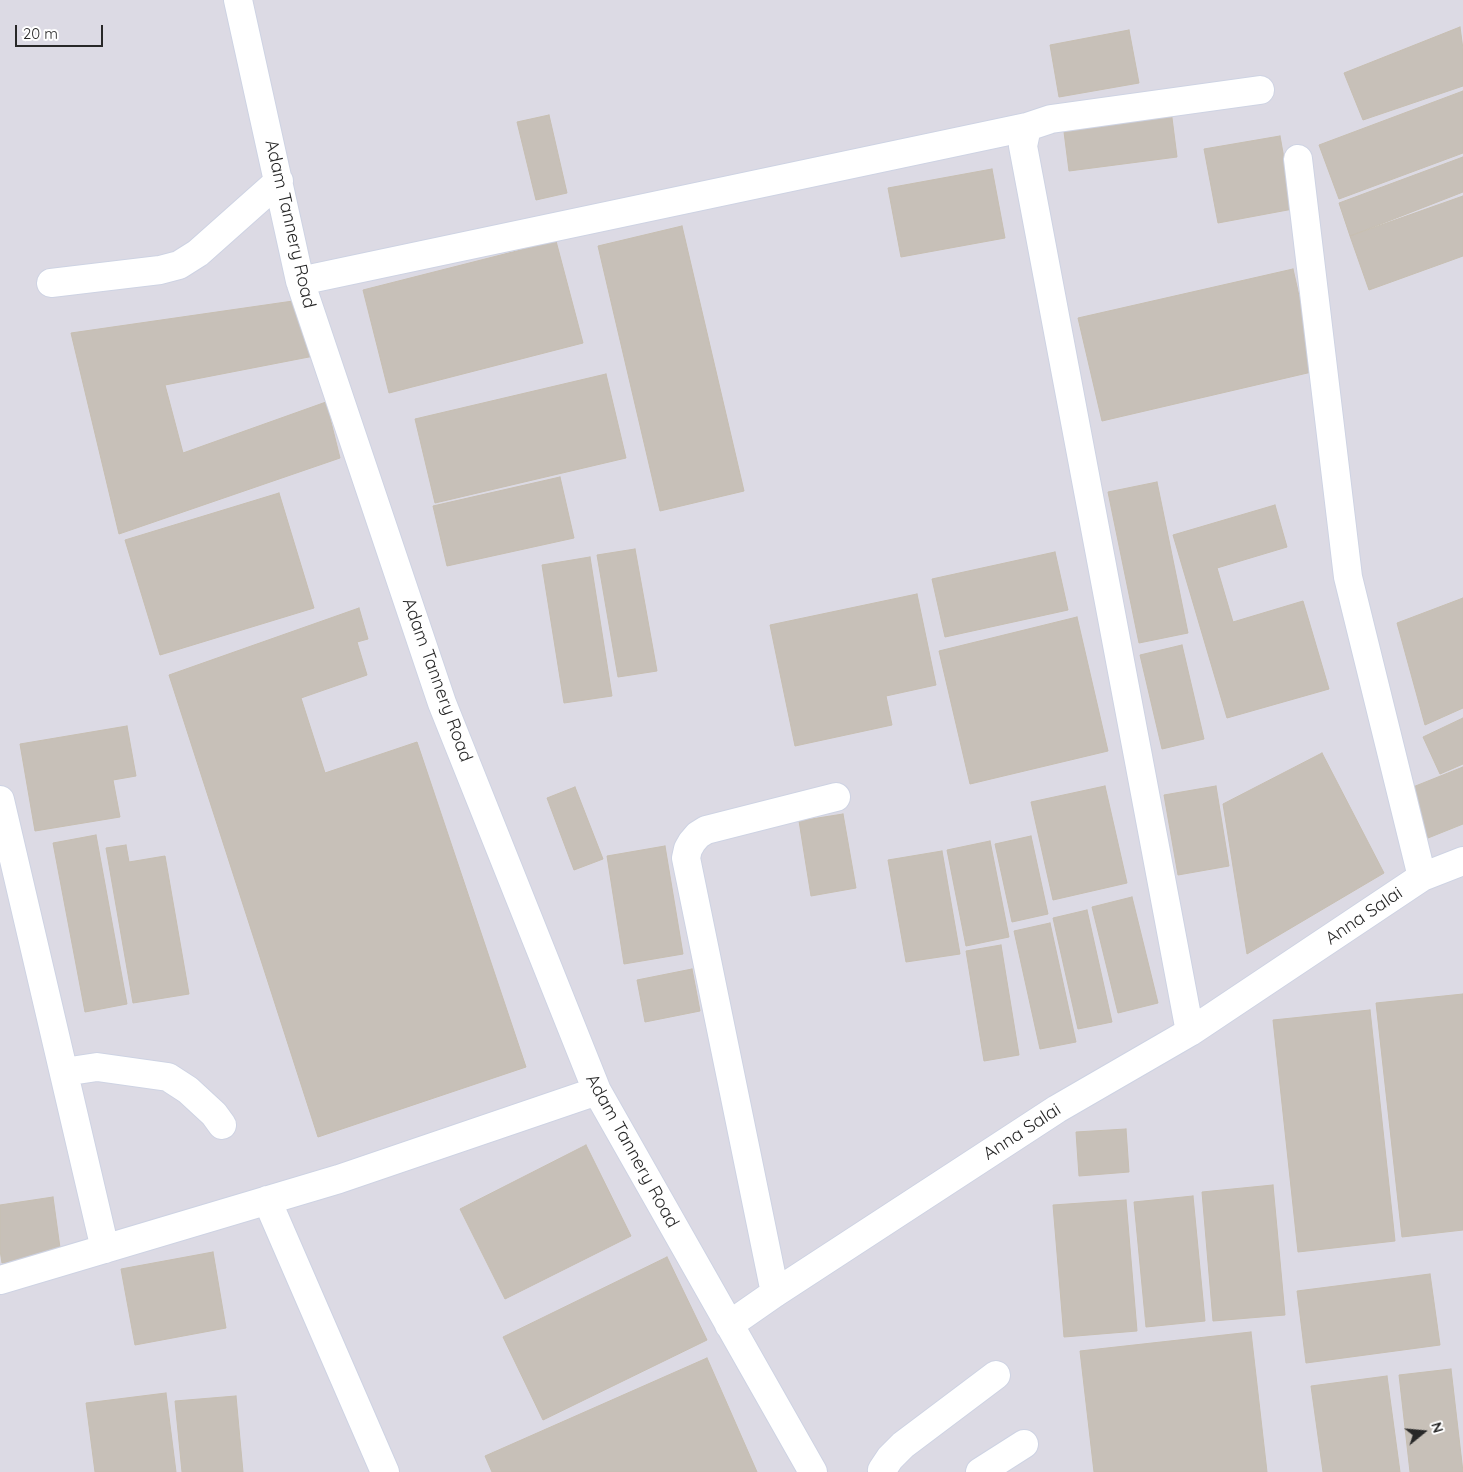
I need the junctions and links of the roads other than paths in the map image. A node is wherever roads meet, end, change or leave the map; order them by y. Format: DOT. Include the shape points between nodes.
graph roads {
  1 [pos="238,0"];
  2 [pos="1260,90"];
  3 [pos="1027,127"];
  4 [pos="1298,159"];
  5 [pos="279,181"];
  6 [pos="300,281"];
  7 [pos="51,283"];
  8 [pos="836,797"];
  9 [pos="0,800"];
  10 [pos="1463,861"];
  11 [pos="1422,877"];
  12 [pos="1190,1032"];
  13 [pos="64,1072"];
  14 [pos="597,1091"];
  15 [pos="222,1125"];
  16 [pos="267,1200"];
  17 [pos="105,1249"];
  18 [pos="0,1280"];
  19 [pos="776,1293"];
  20 [pos="729,1325"];
  21 [pos="996,1375"];
  22 [pos="1024,1444"];
  23 [pos="385,1472"];
  24 [pos="812,1472"];
  25 [pos="883,1472"];
  26 [pos="980,1472"];
  1 -- 5 [label="street, Adam Tannery Road"];
  2 -- 3 [label="street" via="1051,119"];
  3 -- 6 [label="street"];
  3 -- 12 [label="street" via="1024,156"];
  4 -- 11 [label="street" via="1348,578"];
  5 -- 6 [label="street, Adam Tannery Road"];
  5 -- 7 [label="street" via="198,253 179,265"];
  6 -- 14 [label="street, Adam Tannery Road" via="442,703"];
  8 -- 19 [label="street" via="706,830 692,842 686,858"];
  9 -- 13 [label="street"];
  10 -- 11 [label="street, Anna Salai"];
  11 -- 12 [label="street, Anna Salai"];
  12 -- 19 [label="street, Anna Salai" via="1057,1109"];
  13 -- 15 [label="street" via="97,1067 168,1077 195,1096"];
  13 -- 17 [label="street"];
  14 -- 16 [label="street" via="339,1179"];
  14 -- 20 [label="street, Adam Tannery Road"];
  16 -- 17 [label="street"];
  16 -- 23 [label="street"];
  17 -- 18 [label="street"];
  19 -- 20 [label="street, Anna Salai"];
  20 -- 24 [label="street"];
  21 -- 25 [label="street" via="903,1445 890,1458"];
  22 -- 26 [label="street"];
}
